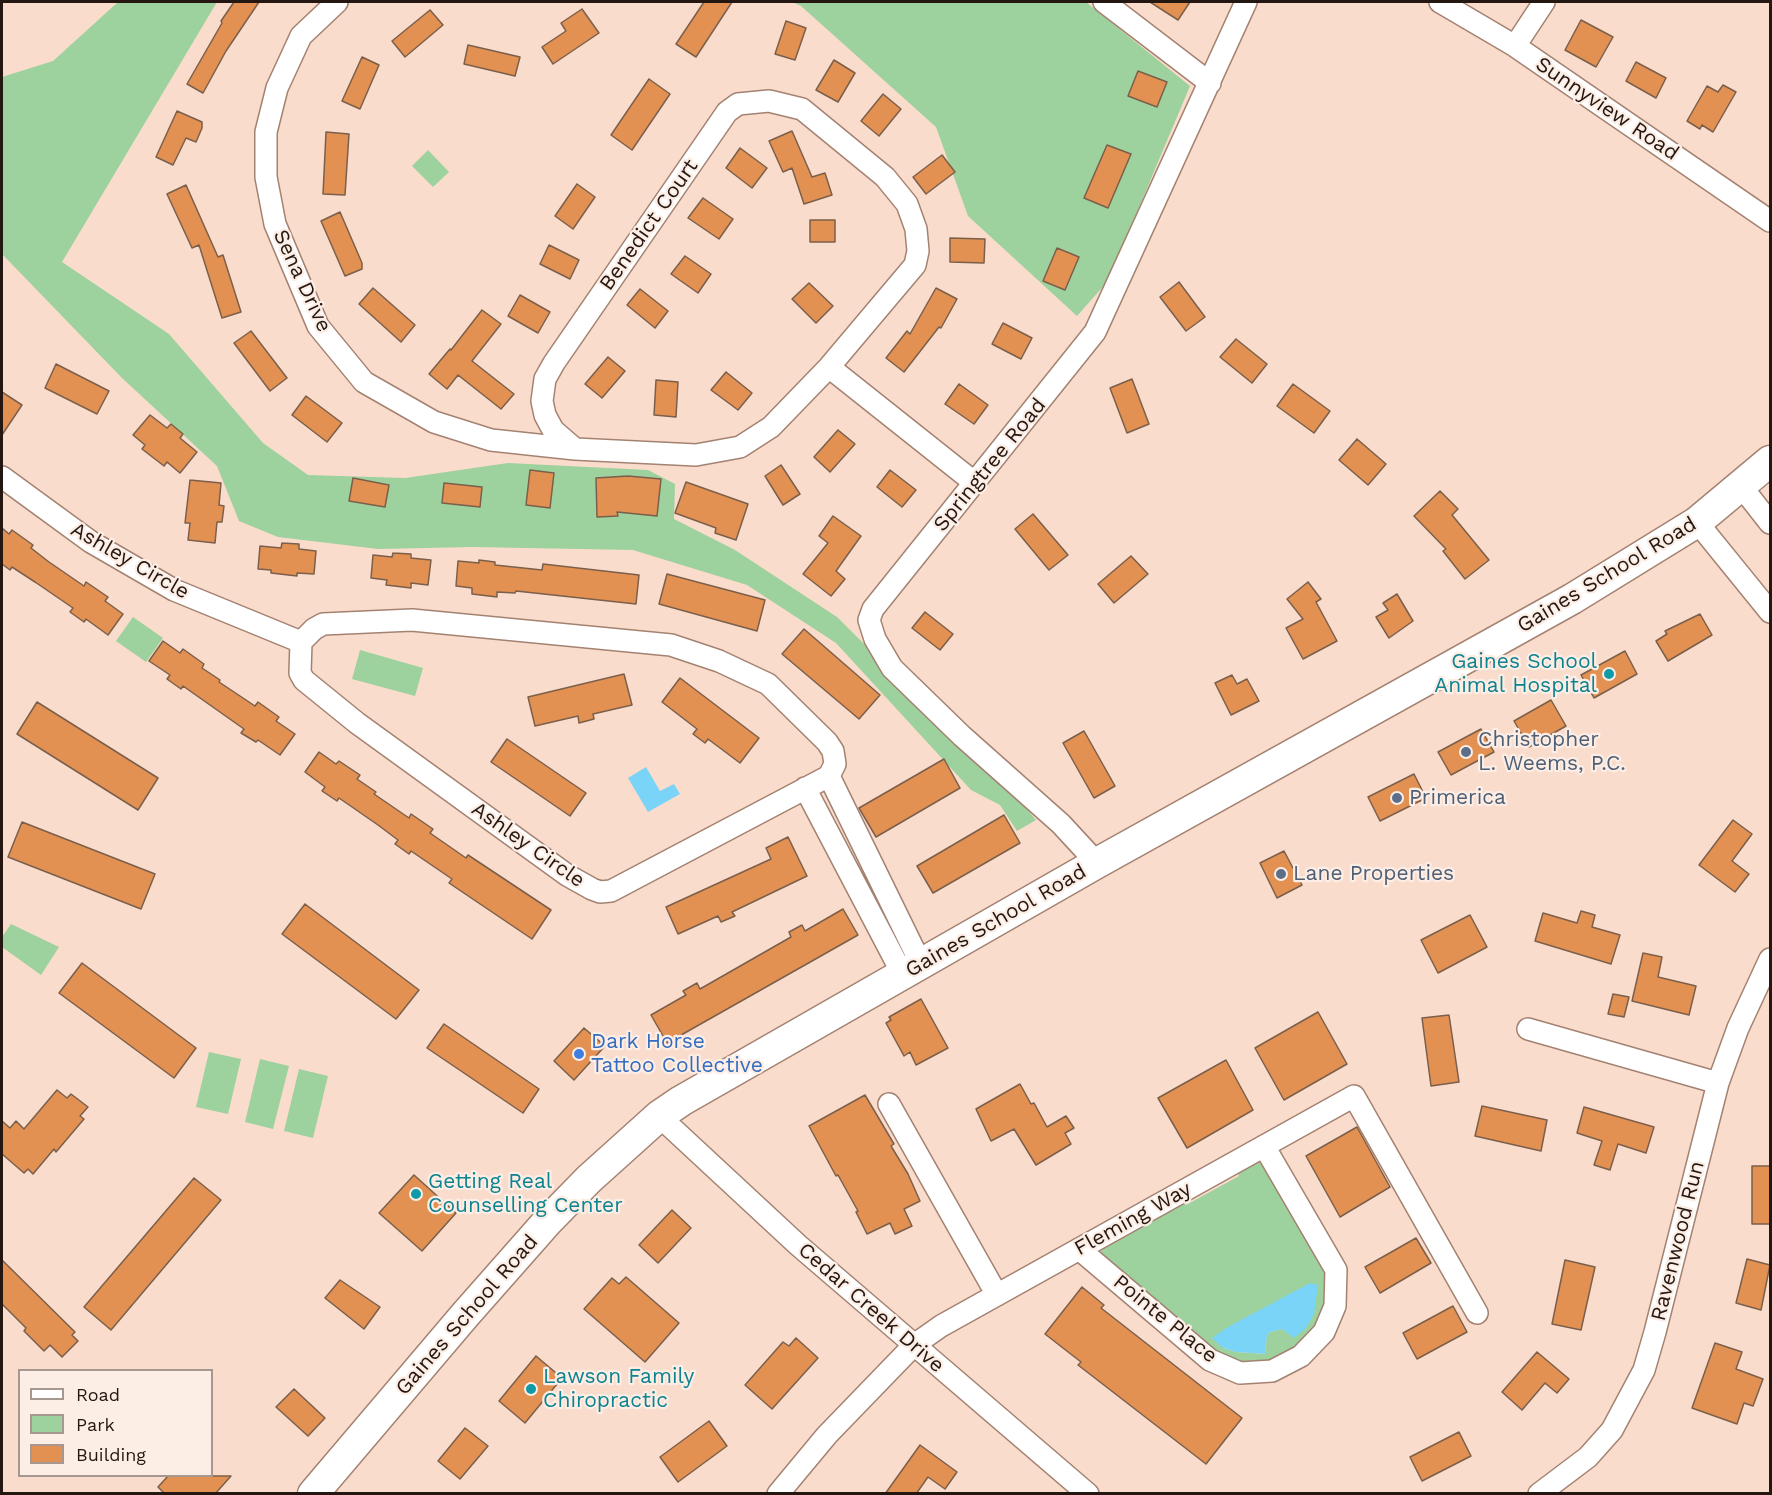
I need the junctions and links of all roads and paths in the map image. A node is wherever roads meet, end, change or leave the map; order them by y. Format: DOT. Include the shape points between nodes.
graph roads {
  1 [pos="337,2"];
  2 [pos="1104,2"];
  3 [pos="1246,2"];
  4 [pos="1440,2"];
  5 [pos="1544,2"];
  6 [pos="1515,46"];
  7 [pos="1210,83"];
  8 [pos="1770,221"];
  9 [pos="829,367"];
  10 [pos="574,450"];
  11 [pos="1770,461"];
  12 [pos="2,477"];
  13 [pos="975,483"];
  14 [pos="1741,486"];
  15 [pos="1697,522"];
  16 [pos="1770,524"];
  17 [pos="1770,612"];
  18 [pos="301,642"];
  19 [pos="829,776"];
  20 [pos="805,788"];
  21 [pos="1097,863"];
  22 [pos="1770,959"];
  23 [pos="912,969"];
  24 [pos="1528,1029"];
  25 [pos="1719,1083"];
  26 [pos="889,1104"];
  27 [pos="659,1116"];
  28 [pos="1264,1146"];
  29 [pos="1079,1249"];
  30 [pos="998,1295"];
  31 [pos="1477,1313"];
  32 [pos="914,1345"];
  33 [pos="1543,1492"];
  34 [pos="313,1494"];
  35 [pos="778,1494"];
  36 [pos="1088,1494"];
  1 -- 10 [label="street, Sena Drive" via="301,36 276,88 266,132 267,177 275,224 318,326 364,382 434,422 491,440"];
  2 -- 7 [label="street"];
  3 -- 7 [label="street, Springtree Road"];
  4 -- 6 [label="street, Sunnyview Road"];
  5 -- 6 [label="street"];
  6 -- 8 [label="street, Sunnyview Road"];
  7 -- 13 [label="street, Springtree Road" via="1095,332"];
  9 -- 10 [label="street, Benedict Court" via="771,427 740,447 696,455"];
  9 -- 10 [label="street, Benedict Court" via="915,265 916,229 907,204 885,177 802,109 769,101 738,104 727,112 545,379 545,415 553,430"];
  9 -- 13 [label="street"];
  11 -- 14 [label="main road, Gaines School Road"];
  12 -- 18 [label="street, Ashley Circle" via="91,542 174,590"];
  13 -- 21 [label="street, Springtree Road" via="873,609 869,620 875,639 892,668 1061,824"];
  14 -- 15 [label="main road, Gaines School Road"];
  14 -- 16 [label="street"];
  15 -- 17 [label="street"];
  15 -- 21 [label="main road, Gaines School Road" via="1572,599"];
  18 -- 19 [label="street" via="323,624 412,620 671,645 719,661 768,684 827,742 835,764"];
  18 -- 20 [label="street, Ashley Circle" via="299,666 304,680 567,875 600,892 611,891"];
  19 -- 20 [label="street, Ashley Circle"];
  19 -- 23 [label="street"];
  20 -- 23 [label="street"];
  21 -- 23 [label="main road, Gaines School Road"];
  22 -- 25 [label="street, Ravenwood Run" via="1738,1028"];
  23 -- 27 [label="main road, Gaines School Road"];
  24 -- 25 [label="street"];
  25 -- 33 [label="street, Ravenwood Run" via="1644,1370 1612,1430 1588,1457"];
  26 -- 30 [label="street"];
  27 -- 32 [label="street, Cedar Creek Drive" via="798,1245"];
  27 -- 34 [label="main road, Gaines School Road" via="547,1222"];
  28 -- 29 [label="street, Fleming Way"];
  28 -- 29 [label="street, Pointe Place" via="1336,1270 1335,1306 1324,1332 1301,1356 1272,1371 1240,1373 1210,1360"];
  28 -- 31 [label="street, Fleming Way" via="1354,1096"];
  29 -- 30 [label="street, Fleming Way"];
  30 -- 32 [label="street, Fleming Way"];
  32 -- 35 [label="street, Fleming Way" via="827,1435"];
  32 -- 36 [label="street, Cedar Creek Drive"];
}
